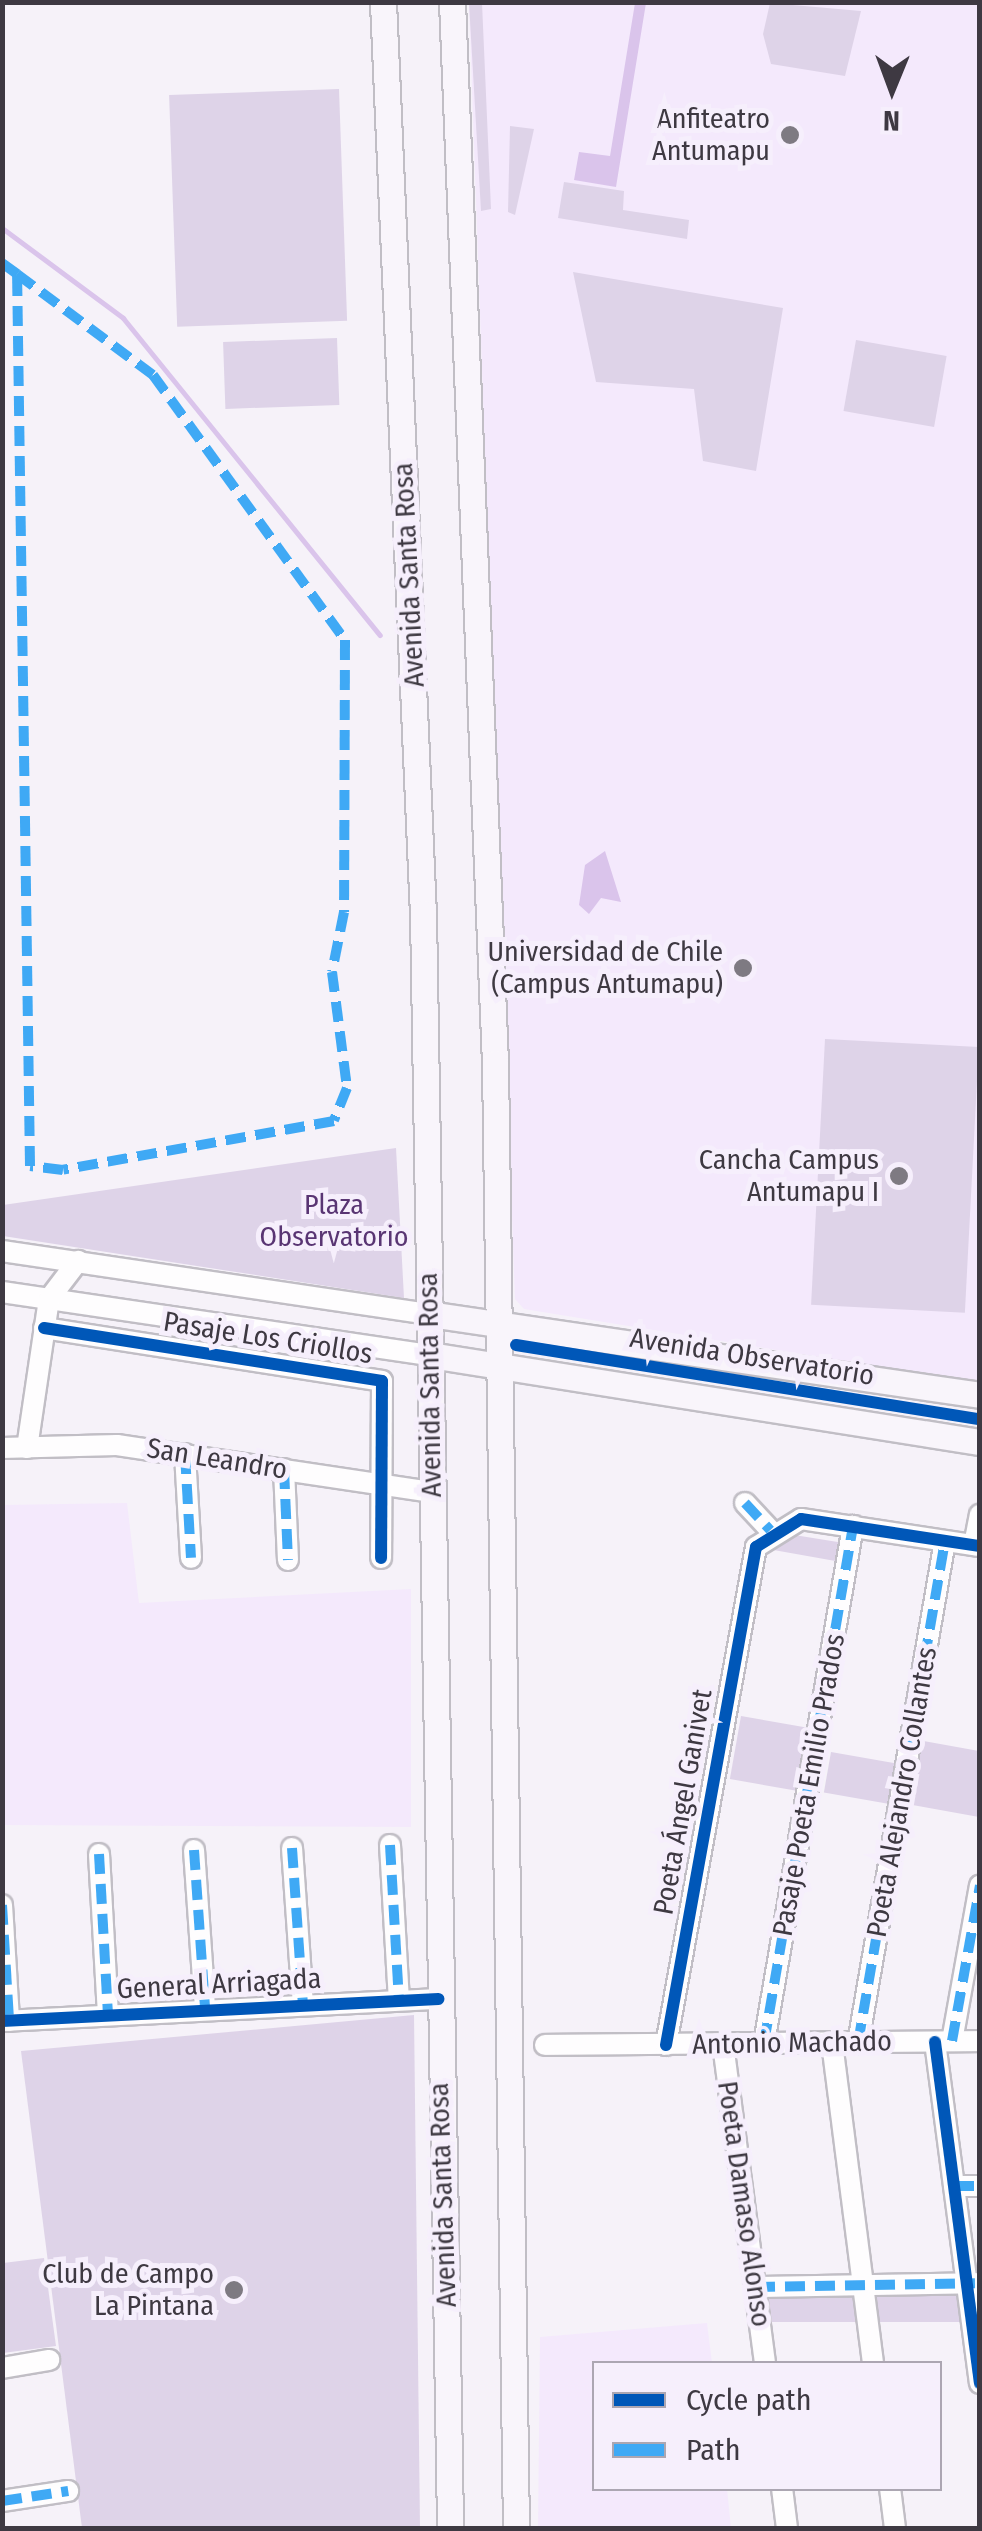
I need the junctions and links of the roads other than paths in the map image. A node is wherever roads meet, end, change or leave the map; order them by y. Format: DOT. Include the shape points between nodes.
graph roads {
  1 [pos="383,2"];
  2 [pos="452,2"];
  3 [pos="2,1251"];
  4 [pos="78,1261"];
  5 [pos="2,1292"];
  6 [pos="286,1292"];
  7 [pos="49,1299"];
  8 [pos="429,1314"];
  9 [pos="498,1325"];
  10 [pos="44,1328"];
  11 [pos="279,1333"];
  12 [pos="696,1354"];
  13 [pos="430,1356"];
  14 [pos="498,1365"];
  15 [pos="687,1395"];
  16 [pos="980,1395"];
  17 [pos="980,1442"];
  18 [pos="2,1448"];
  19 [pos="27,1448"];
  20 [pos="185,1454"];
  21 [pos="284,1469"];
  22 [pos="381,1484"];
  23 [pos="431,1492"];
  24 [pos="745,1502"];
  25 [pos="980,1516"];
  26 [pos="853,1526"];
  27 [pos="770,1530"];
  28 [pos="945,1540"];
  29 [pos="977,1546"];
  30 [pos="191,1558"];
  31 [pos="381,1558"];
  32 [pos="288,1560"];
  33 [pos="390,1845"];
  34 [pos="292,1848"];
  35 [pos="194,1850"];
  36 [pos="99,1854"];
  37 [pos="980,1884"];
  38 [pos="2,1905"];
  39 [pos="438,1999"];
  40 [pos="399,2000"];
  41 [pos="303,2004"];
  42 [pos="205,2010"];
  43 [pos="108,2014"];
  44 [pos="6,2021"];
  45 [pos="944,2041"];
  46 [pos="980,2041"];
  47 [pos="858,2042"];
  48 [pos="832,2043"];
  49 [pos="666,2044"];
  50 [pos="723,2044"];
  51 [pos="764,2044"];
  52 [pos="546,2045"];
  53 [pos="954,2186"];
  54 [pos="980,2186"];
  55 [pos="973,2283"];
  56 [pos="864,2286"];
  57 [pos="755,2287"];
  58 [pos="48,2360"];
  59 [pos="765,2361"];
  60 [pos="874,2361"];
  61 [pos="2,2368"];
  62 [pos="980,2383"];
  63 [pos="68,2491"];
  64 [pos="782,2491"];
  65 [pos="890,2491"];
  66 [pos="2,2500"];
  67 [pos="450,2528"];
  68 [pos="516,2528"];
  69 [pos="787,2528"];
  70 [pos="895,2528"];
  1 -- 8 [label="main road, Avenida Santa Rosa" via="423,912"];
  2 -- 9 [label="main road" via="488,830"];
  3 -- 4 [label="street, Avenida Observatorio"];
  4 -- 6 [label="street, Avenida Observatorio"];
  4 -- 7 [label="street"];
  5 -- 7 [label="street, Avenida Observatorio"];
  6 -- 8 [label="street, Avenida Observatorio"];
  6 -- 11 [label="street"];
  7 -- 10 [label="street"];
  7 -- 11 [label="street, Avenida Observatorio"];
  8 -- 9 [label="main road, Avenida Observatorio"];
  8 -- 13 [label="main road, Avenida Santa Rosa"];
  9 -- 12 [label="main road, Avenida Observatorio"];
  9 -- 14 [label="main road"];
  10 -- 19 [label="street"];
  10 -- 22 [label="street, Pasaje Los Criollos" via="375,1377 384,1392"];
  11 -- 13 [label="street, Avenida Observatorio"];
  12 -- 15 [label="main road" via="699,1374"];
  12 -- 16 [label="main road, Avenida Observatorio"];
  13 -- 14 [label="main road, Avenida Observatorio"];
  13 -- 23 [label="main road, Avenida Santa Rosa"];
  14 -- 15 [label="main road, Avenida Observatorio"];
  14 -- 68 [label="main road"];
  15 -- 17 [label="main road, Avenida Observatorio"];
  18 -- 19 [label="street, San Leandro"];
  19 -- 20 [label="street, San Leandro"];
  20 -- 21 [label="street, San Leandro"];
  20 -- 30 [label="street"];
  21 -- 22 [label="street, San Leandro"];
  21 -- 32 [label="street"];
  22 -- 23 [label="street, San Leandro"];
  22 -- 31 [label="street"];
  23 -- 39 [label="main road, Avenida Santa Rosa"];
  24 -- 27 [label="street"];
  25 -- 29 [label="street"];
  26 -- 27 [label="street" via="801,1519"];
  26 -- 28 [label="street"];
  26 -- 51 [label="street, Pasaje Poeta Emilio Prados"];
  27 -- 49 [label="street, Poeta Ángel Ganivet" via="748,1568"];
  28 -- 29 [label="street"];
  28 -- 47 [label="street, Poeta Alejandro Collantes"];
  33 -- 40 [label="street"];
  34 -- 41 [label="street"];
  35 -- 42 [label="street"];
  36 -- 43 [label="street"];
  37 -- 45 [label="street"];
  38 -- 44 [label="street"];
  39 -- 40 [label="street, General Arriagada"];
  39 -- 67 [label="main road, Avenida Santa Rosa"];
  40 -- 41 [label="street, General Arriagada"];
  41 -- 42 [label="street, General Arriagada"];
  42 -- 43 [label="street, General Arriagada"];
  43 -- 44 [label="street, General Arriagada"];
  45 -- 46 [label="street, Antonio Machado"];
  45 -- 47 [label="street, Antonio Machado"];
  45 -- 53 [label="street"];
  47 -- 48 [label="street, Antonio Machado"];
  48 -- 51 [label="street, Antonio Machado"];
  48 -- 56 [label="street"];
  49 -- 50 [label="street, Antonio Machado"];
  49 -- 52 [label="street, Antonio Machado"];
  50 -- 51 [label="street, Antonio Machado"];
  50 -- 57 [label="street, Poeta Damaso Alonso"];
  53 -- 54 [label="street"];
  53 -- 55 [label="street"];
  55 -- 56 [label="street"];
  55 -- 62 [label="street"];
  56 -- 57 [label="street"];
  56 -- 60 [label="street"];
  57 -- 59 [label="street, Poeta Damaso Alonso"];
  58 -- 61 [label="street"];
  63 -- 66 [label="street"];
  64 -- 69 [label="street"];
  65 -- 70 [label="street"];
}
